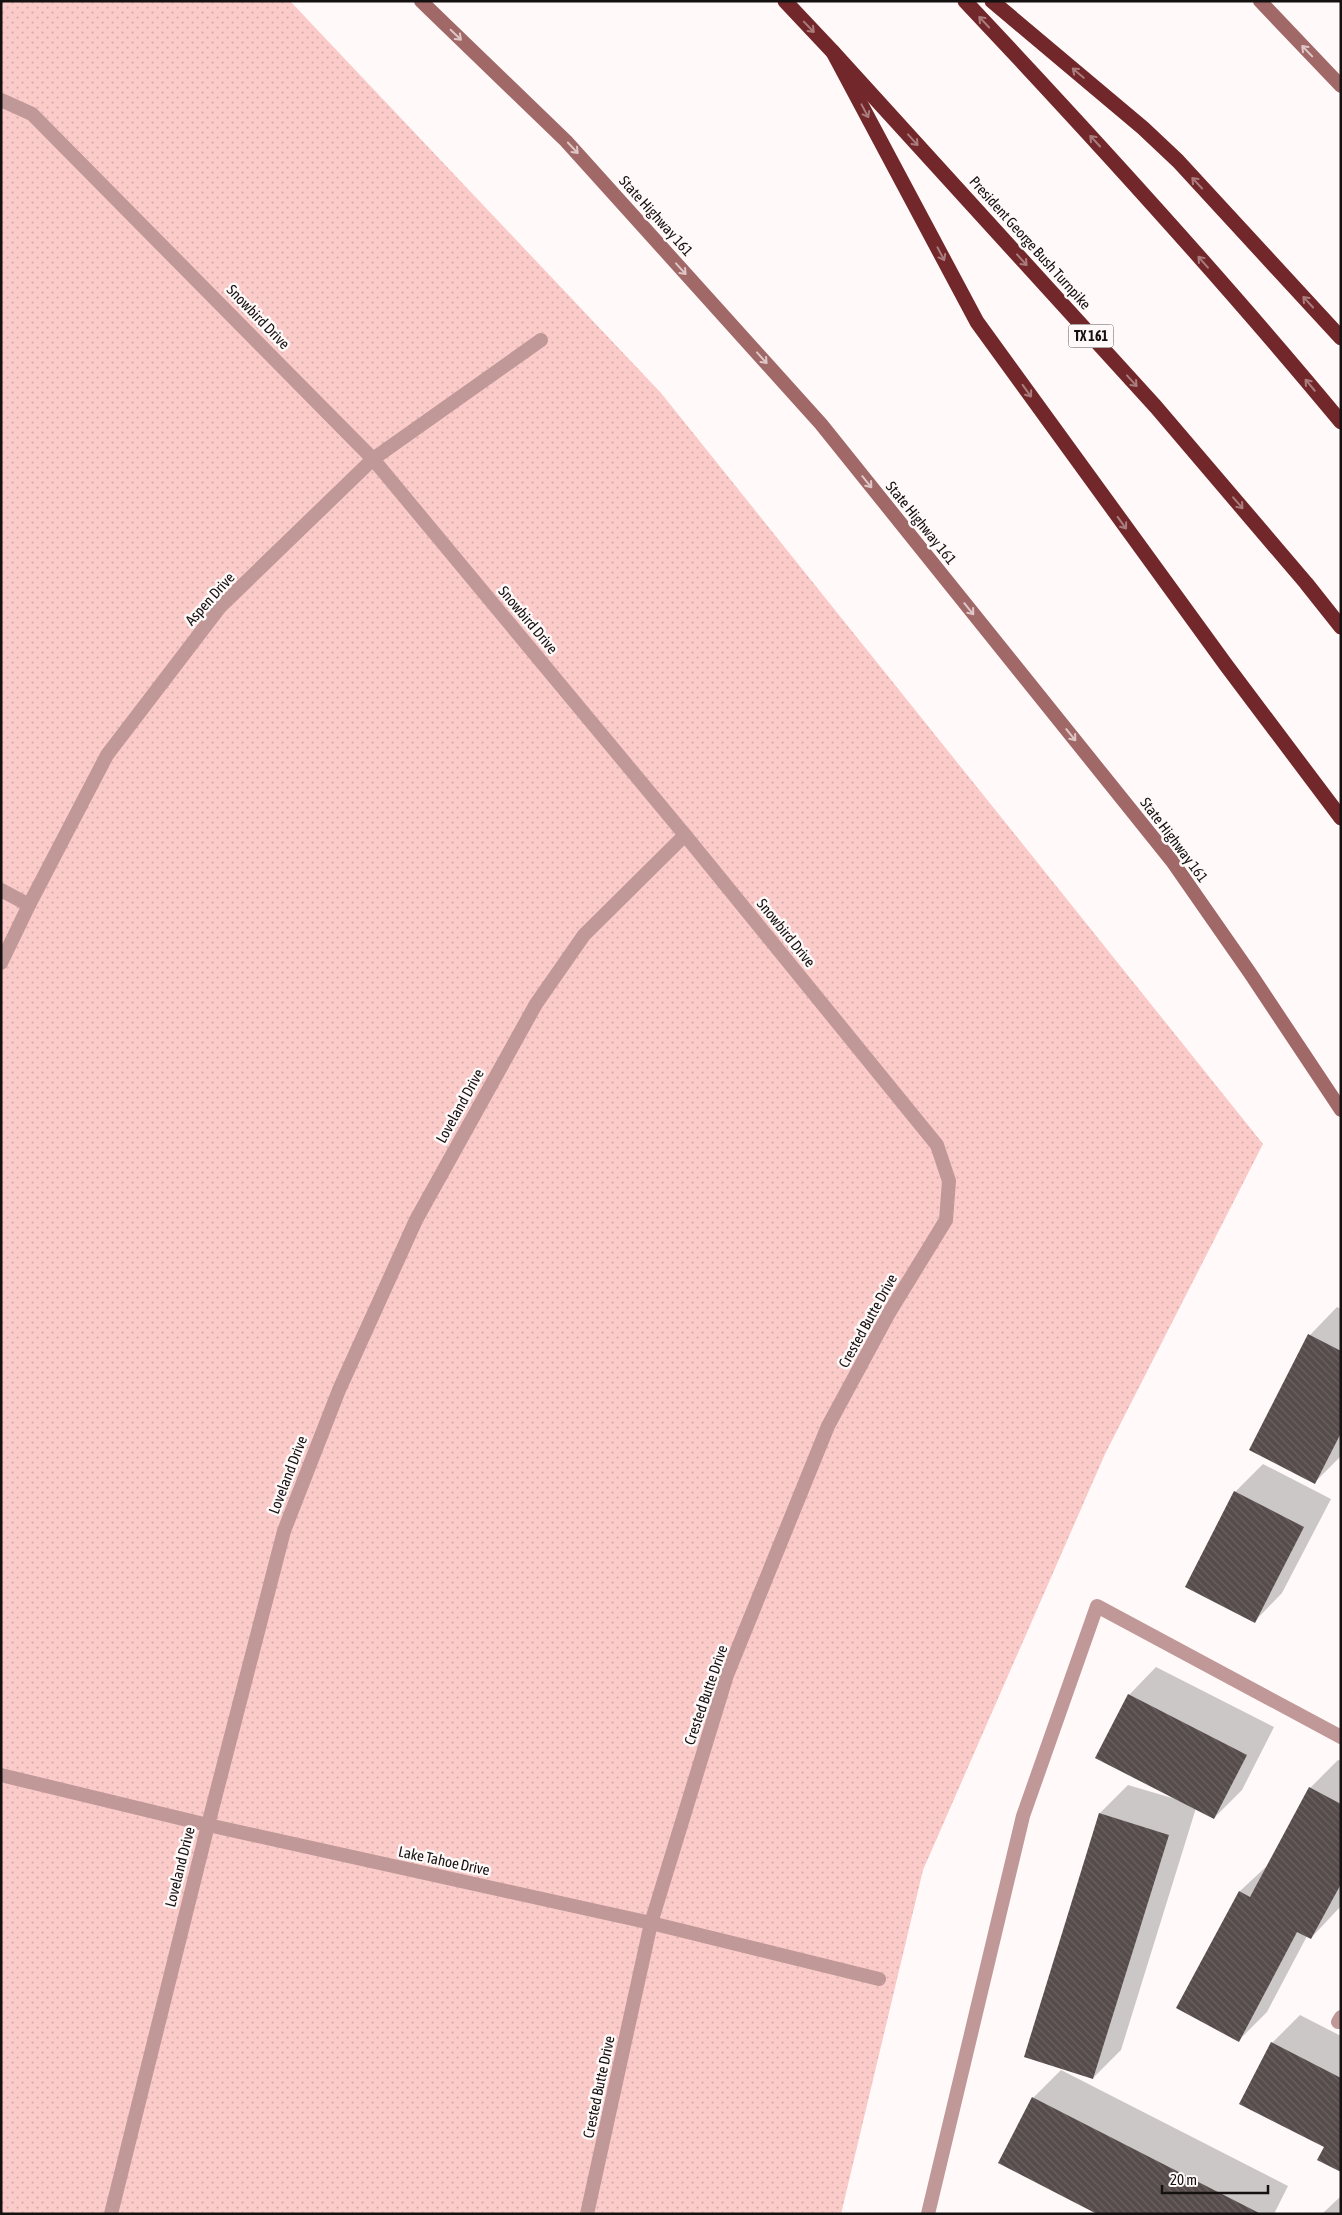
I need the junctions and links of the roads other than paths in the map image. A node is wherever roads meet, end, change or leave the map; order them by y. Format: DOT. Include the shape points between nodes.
graph roads {
  1 [pos="421,1"];
  2 [pos="785,1"];
  3 [pos="965,1"];
  4 [pos="992,1"];
  5 [pos="1260,1"];
  6 [pos="834,52"];
  7 [pos="1341,86"];
  8 [pos="1,100"];
  9 [pos="1341,338"];
  10 [pos="541,340"];
  11 [pos="1341,422"];
  12 [pos="373,460"];
  13 [pos="1341,627"];
  14 [pos="1341,818"];
  15 [pos="686,834"];
  16 [pos="1,890"];
  17 [pos="29,905"];
  18 [pos="1,962"];
  19 [pos="1341,1110"];
  20 [pos="946,1220"];
  21 [pos="1341,1737"];
  22 [pos="1,1775"];
  23 [pos="208,1825"];
  24 [pos="651,1923"];
  25 [pos="879,1979"];
  26 [pos="111,2214"];
  27 [pos="587,2214"];
  28 [pos="928,2214"];
  1 -- 19 [label="main road, State Highway 161, one-way" via="566,141 820,424 1172,861"];
  2 -- 6 [label="highway, President George Bush Turnpike / TX 161, one-way"];
  11 -- 3 [label="highway, one-way" via="1142,192"];
  9 -- 4 [label="highway, one-way" via="1178,161"];
  7 -- 5 [label="main road, one-way"];
  6 -- 13 [label="highway, President George Bush Turnpike / TX 161, one-way" via="1156,407"];
  6 -- 14 [label="highway, one-way" via="977,322 1226,666"];
  8 -- 12 [label="street, Snowbird Drive" via="32,114"];
  10 -- 12 [label="street, Aspen Drive"];
  12 -- 15 [label="street, Snowbird Drive"];
  12 -- 17 [label="street, Aspen Drive" via="214,615 107,755"];
  15 -- 20 [label="street, Snowbird Drive" via="937,1145 949,1181"];
  15 -- 23 [label="street, Loveland Drive" via="579,942 536,1004 416,1220 339,1390 284,1531"];
  16 -- 17 [label="street"];
  17 -- 18 [label="street, Aspen Drive"];
  20 -- 24 [label="street, Crested Butte Drive" via="889,1313 828,1426 727,1676"];
  21 -- 28 [label="street" via="1097,1606 1023,1816"];
  22 -- 23 [label="street, Lake Tahoe Drive"];
  23 -- 24 [label="street, Lake Tahoe Drive"];
  23 -- 26 [label="street, Loveland Drive"];
  24 -- 25 [label="street, Lake Tahoe Drive"];
  24 -- 27 [label="street, Crested Butte Drive"];
}
